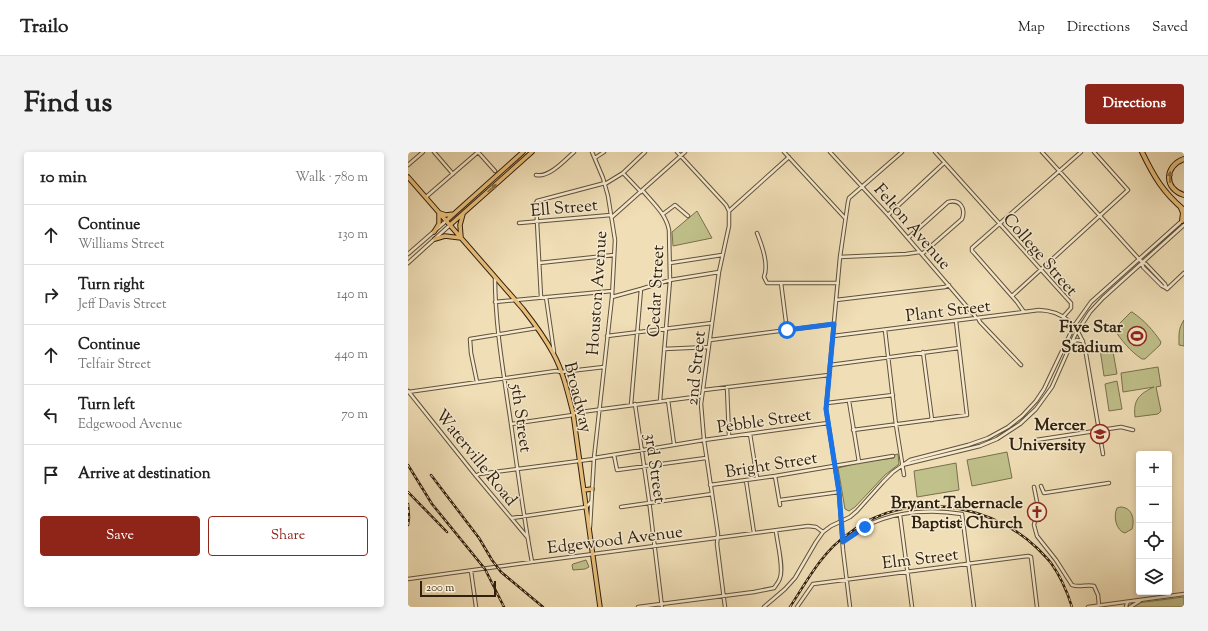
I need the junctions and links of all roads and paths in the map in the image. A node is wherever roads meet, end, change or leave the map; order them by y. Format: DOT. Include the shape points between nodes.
graph roads {
  1 [pos="423,152"];
  2 [pos="434,152"];
  3 [pos="478,152"];
  4 [pos="524,152"];
  5 [pos="532,152"];
  6 [pos="574,152"];
  7 [pos="592,152"];
  8 [pos="604,152"];
  9 [pos="645,152"];
  10 [pos="677,152"];
  11 [pos="685,152"];
  12 [pos="784,152"];
  13 [pos="830,152"];
  14 [pos="902,152"];
  15 [pos="935,152"];
  16 [pos="1042,152"];
  17 [pos="1081,152"];
  18 [pos="1094,152"];
  19 [pos="1142,152"];
  20 [pos="681,156"];
  21 [pos="789,157"];
  22 [pos="595,158"];
  23 [pos="1184,159"];
  24 [pos="944,162"];
  25 [pos="408,165"];
  26 [pos="495,171"];
  27 [pos="1060,172"];
  28 [pos="623,173"];
  29 [pos="453,174"];
  30 [pos="536,175"];
  31 [pos="408,176"];
  32 [pos="605,184"];
  33 [pos="863,187"];
  34 [pos="642,192"];
  35 [pos="1184,196"];
  36 [pos="426,197"];
  37 [pos="1183,209"];
  38 [pos="730,211"];
  39 [pos="439,213"];
  40 [pos="455,214"];
  41 [pos="463,214"];
  42 [pos="663,214"];
  43 [pos="888,215"];
  44 [pos="612,216"];
  45 [pos="688,216"];
  46 [pos="1100,216"];
  47 [pos="846,218"];
  48 [pos="446,221"];
  49 [pos="536,221"];
  50 [pos="1183,222"];
  51 [pos="519,223"];
  52 [pos="999,224"];
  53 [pos="450,225"];
  54 [pos="434,232"];
  55 [pos="757,233"];
  56 [pos="462,238"];
  57 [pos="908,238"];
  58 [pos="434,239"];
  59 [pos="921,253"];
  60 [pos="408,254"];
  61 [pos="614,255"];
  62 [pos="722,255"];
  63 [pos="840,257"];
  64 [pos="1139,259"];
  65 [pos="1142,262"];
  66 [pos="408,263"];
  67 [pos="539,263"];
  68 [pos="670,263"];
  69 [pos="1041,270"];
  70 [pos="719,272"];
  71 [pos="1184,273"];
  72 [pos="495,277"];
  73 [pos="670,280"];
  74 [pos="780,283"];
  75 [pos="838,283"];
  76 [pos="949,285"];
  77 [pos="641,289"];
  78 [pos="612,291"];
  79 [pos="1012,296"];
  80 [pos="541,297"];
  81 [pos="546,297"];
  82 [pos="612,297"];
  83 [pos="515,300"];
  84 [pos="836,300"];
  85 [pos="495,302"];
  86 [pos="1024,312"];
  87 [pos="1063,317"];
  88 [pos="977,318"];
  89 [pos="956,320"];
  90 [pos="712,323"];
  91 [pos="834,324"];
  92 [pos="1074,326"];
  93 [pos="537,327"];
  94 [pos="666,329"];
  95 [pos="787,330"];
  96 [pos="885,330"];
  97 [pos="1078,330"];
  98 [pos="638,332"];
  99 [pos="498,334"];
  100 [pos="607,336"];
  101 [pos="833,336"];
  102 [pos="710,340"];
  103 [pos="1083,341"];
  104 [pos="1071,342"];
  105 [pos="709,347"];
  106 [pos="959,348"];
  107 [pos="664,349"];
  108 [pos="923,352"];
  109 [pos="554,354"];
  110 [pos="888,357"];
  111 [pos="830,365"];
  112 [pos="1021,365"];
  113 [pos="604,367"];
  114 [pos="561,372"];
  115 [pos="829,375"];
  116 [pos="505,379"];
  117 [pos="477,382"];
  118 [pos="727,387"];
  119 [pos="704,390"];
  120 [pos="408,391"];
  121 [pos="893,395"];
  122 [pos="702,396"];
  123 [pos="668,400"];
  124 [pos="660,401"];
  125 [pos="849,401"];
  126 [pos="827,403"];
  127 [pos="635,404"];
  128 [pos="631,405"];
  129 [pos="599,410"];
  130 [pos="573,414"];
  131 [pos="932,420"];
  132 [pos="828,423"];
  133 [pos="511,424"];
  134 [pos="896,425"];
  135 [pos="853,430"];
  136 [pos="1133,430"];
  137 [pos="1099,431"];
  138 [pos="750,434"];
  139 [pos="729,436"];
  140 [pos="704,440"];
  141 [pos="1036,440"];
  142 [pos="674,444"];
  143 [pos="642,449"];
  144 [pos="1103,454"];
  145 [pos="614,455"];
  146 [pos="893,456"];
  147 [pos="594,458"];
  148 [pos="706,458"];
  149 [pos="580,461"];
  150 [pos="859,462"];
  151 [pos="835,466"];
  152 [pos="902,466"];
  153 [pos="644,467"];
  154 [pos="518,470"];
  155 [pos="904,475"];
  156 [pos="476,476"];
  157 [pos="775,476"];
  158 [pos="757,478"];
  159 [pos="746,480"];
  160 [pos="1109,484"];
  161 [pos="710,485"];
  162 [pos="1041,486"];
  163 [pos="1034,488"];
  164 [pos="592,489"];
  165 [pos="584,490"];
  166 [pos="839,492"];
  167 [pos="712,494"];
  168 [pos="592,500"];
  169 [pos="780,500"];
  170 [pos="649,504"];
  171 [pos="780,505"];
  172 [pos="586,507"];
  173 [pos="621,507"];
  174 [pos="900,515"];
  175 [pos="525,516"];
  176 [pos="512,518"];
  177 [pos="841,521"];
  178 [pos="590,530"];
  179 [pos="776,531"];
  180 [pos="823,532"];
  181 [pos="754,533"];
  182 [pos="528,538"];
  183 [pos="718,538"];
  184 [pos="843,542"];
  185 [pos="654,546"];
  186 [pos="593,554"];
  187 [pos="532,562"];
  188 [pos="968,564"];
  189 [pos="471,570"];
  190 [pos="907,572"];
  191 [pos="408,579"];
  192 [pos="846,580"];
  193 [pos="1184,594"];
  194 [pos="723,596"];
  195 [pos="1142,599"];
  196 [pos="1129,601"];
  197 [pos="1099,605"];
  198 [pos="662,606"];
  199 [pos="476,607"];
  200 [pos="600,607"];
  201 [pos="638,607"];
  202 [pos="725,607"];
  203 [pos="764,607"];
  204 [pos="797,607"];
  205 [pos="850,607"];
  206 [pos="912,607"];
  207 [pos="974,607"];
  208 [pos="1037,607"];
  209 [pos="1088,607"];
  210 [pos="1126,607"];
  211 [pos="1130,607"];
  1 -- 25 [label="street"];
  2 -- 29 [label="street"];
  3 -- 26 [label="street"];
  3 -- 29 [label="street"];
  4 -- 40 [label="main road"];
  41 -- 5 [label="main road, one-way"];
  6 -- 30 [label="street" via="546,175"];
  7 -- 22 [label="street, Houston Avenue"];
  8 -- 22 [label="street"];
  9 -- 28 [label="street"];
  10 -- 20 [label="street"];
  11 -- 20 [label="street, Ell Street"];
  12 -- 21 [label="street"];
  13 -- 33 [label="street, Felton Avenue"];
  14 -- 33 [label="street"];
  15 -- 24 [label="street, College Street"];
  16 -- 27 [label="street"];
  17 -- 27 [label="street"];
  18 -- 46 [label="street" via="1128,190"];
  19 -- 37 [label="highway" via="1158,183"];
  20 -- 34 [label="street, Ell Street"];
  20 -- 38 [label="street"];
  21 -- 38 [label="street"];
  21 -- 47 [label="street"];
  22 -- 32 [label="street, Houston Avenue"];
  35 -- 23 [label="highway, one-way" via="1172,188 1169,180 1172,167"];
  24 -- 43 [label="street"];
  24 -- 52 [label="street, College Street"];
  27 -- 46 [label="street"];
  27 -- 52 [label="street"];
  28 -- 32 [label="street"];
  28 -- 34 [label="street, Cedar Street"];
  29 -- 36 [label="street"];
  31 -- 36 [label="main road"];
  32 -- 44 [label="street, Houston Avenue"];
  32 -- 49 [label="street" via="537,201"];
  33 -- 43 [label="street, Felton Avenue"];
  33 -- 47 [label="street" via="849,198"];
  34 -- 42 [label="street, Cedar Street"];
  34 -- 44 [label="street, Ell Street"];
  36 -- 39 [label="main road, Broadway"];
  37 -- 50 [label="highway"];
  38 -- 62 [label="street, 2nd Street"];
  39 -- 40 [label="main road"];
  39 -- 48 [label="main road, Broadway"];
  39 -- 54 [label="main road" via="439,224"];
  40 -- 48 [label="main road"];
  41 -- 53 [label="main road"];
  41 -- 56 [label="main road" via="460,225"];
  42 -- 45 [label="street" via="675,205"];
  42 -- 68 [label="street, Cedar Street" via="669,230"];
  43 -- 57 [label="street, Felton Avenue"];
  44 -- 49 [label="street, Ell Street"];
  44 -- 61 [label="street, Houston Avenue"];
  46 -- 64 [label="street"];
  46 -- 69 [label="street"];
  47 -- 63 [label="street"];
  48 -- 53 [label="main road, Broadway"];
  48 -- 54 [label="street"];
  49 -- 51 [label="street, Ell Street"];
  49 -- 67 [label="street"];
  50 -- 64 [label="street"];
  50 -- 65 [label="street"];
  52 -- 69 [label="street, College Street"];
  52 -- 79 [label="street" via="973,246 972,250"];
  53 -- 56 [label="main road, Broadway"];
  53 -- 58 [label="street"];
  54 -- 60 [label="street"];
  55 -- 74 [label="street" via="764,255 764,277 767,283"];
  56 -- 58 [label="main road" via="445,236"];
  56 -- 72 [label="main road, Broadway"];
  57 -- 59 [label="street, Felton Avenue"];
  57 -- 59 [label="street" via="945,205 952,201 961,204 964,209 962,219"];
  58 -- 66 [label="street"];
  59 -- 63 [label="street"];
  59 -- 76 [label="street, Felton Avenue"];
  61 -- 67 [label="street"];
  61 -- 78 [label="street, Houston Avenue"];
  62 -- 68 [label="street"];
  62 -- 70 [label="street, 2nd Street"];
  63 -- 75 [label="street"];
  64 -- 65 [label="street"];
  64 -- 92 [label="street" via="1091,302"];
  65 -- 71 [label="street" via="1167,288"];
  65 -- 97 [label="street" via="1099,302"];
  67 -- 80 [label="street"];
  68 -- 73 [label="street, Cedar Street"];
  69 -- 79 [label="street"];
  69 -- 87 [label="street, College Street" via="1071,303 1071,308"];
  70 -- 73 [label="street"];
  70 -- 90 [label="street, 2nd Street"];
  72 -- 83 [label="main road, Broadway"];
  72 -- 85 [label="street, 5th Street"];
  73 -- 77 [label="street"];
  73 -- 94 [label="street, Cedar Street"];
  74 -- 75 [label="street"];
  74 -- 95 [label="street"];
  75 -- 84 [label="street"];
  76 -- 84 [label="street"];
  76 -- 88 [label="street, Felton Avenue"];
  77 -- 82 [label="street"];
  77 -- 98 [label="street"];
  78 -- 81 [label="street"];
  78 -- 82 [label="street, Houston Avenue"];
  79 -- 86 [label="street"];
  80 -- 81 [label="street"];
  80 -- 83 [label="street"];
  81 -- 109 [label="street"];
  82 -- 100 [label="street, Houston Avenue"];
  83 -- 85 [label="street"];
  83 -- 93 [label="main road, Broadway"];
  84 -- 91 [label="street"];
  85 -- 99 [label="street, 5th Street"];
  86 -- 87 [label="street, Plant Street" via="1050,310"];
  86 -- 88 [label="street, Plant Street"];
  87 -- 92 [label="street, College Street"];
  88 -- 89 [label="street, Plant Street"];
  88 -- 112 [label="street, Felton Avenue"];
  89 -- 96 [label="street, Plant Street"];
  89 -- 106 [label="street"];
  90 -- 94 [label="street"];
  90 -- 102 [label="street, 2nd Street"];
  91 -- 95 [label="street"];
  91 -- 101 [label="street"];
  92 -- 97 [label="street, College Street"];
  92 -- 152 [label="street" via="1044,389 1014,423 981,441 910,460"];
  93 -- 99 [label="street"];
  93 -- 109 [label="main road, Broadway"];
  94 -- 98 [label="street"];
  94 -- 107 [label="street, Cedar Street"];
  95 -- 102 [label="street"];
  96 -- 101 [label="street, Plant Street"];
  96 -- 110 [label="street"];
  97 -- 103 [label="street, College Street"];
  97 -- 104 [label="street"];
  98 -- 100 [label="street"];
  98 -- 128 [label="street"];
  99 -- 116 [label="street, 5th Street"];
  99 -- 117 [label="street" via="470,339"];
  100 -- 113 [label="street, Houston Avenue"];
  101 -- 111 [label="street"];
  102 -- 105 [label="street, 2nd Street"];
  103 -- 104 [label="street"];
  103 -- 137 [label="street, College Street"];
  104 -- 152 [label="street" via="1047,394 1032,413 1014,429 980,446"];
  105 -- 107 [label="street"];
  105 -- 119 [label="street, 2nd Street"];
  106 -- 108 [label="street"];
  106 -- 131 [label="street" via="967,415"];
  107 -- 124 [label="street, Cedar Street"];
  108 -- 110 [label="street"];
  108 -- 131 [label="street"];
  109 -- 114 [label="main road, Broadway"];
  110 -- 111 [label="street"];
  110 -- 121 [label="street"];
  111 -- 115 [label="street"];
  113 -- 114 [label="street"];
  113 -- 129 [label="street, Houston Avenue"];
  114 -- 116 [label="street"];
  114 -- 130 [label="main road, Broadway"];
  115 -- 118 [label="street"];
  115 -- 126 [label="street"];
  116 -- 117 [label="street"];
  116 -- 133 [label="street, 5th Street"];
  117 -- 120 [label="street"];
  118 -- 119 [label="street"];
  118 -- 139 [label="street"];
  119 -- 122 [label="street, 2nd Street"];
  120 -- 156 [label="street, Waterville Road"];
  121 -- 125 [label="street"];
  121 -- 134 [label="street"];
  122 -- 123 [label="street"];
  122 -- 140 [label="street, 2nd Street"];
  123 -- 124 [label="street"];
  123 -- 142 [label="street"];
  124 -- 127 [label="street"];
  125 -- 126 [label="street"];
  125 -- 135 [label="street"];
  126 -- 132 [label="street"];
  127 -- 128 [label="street"];
  127 -- 143 [label="street, 3rd Street"];
  128 -- 129 [label="street"];
  129 -- 130 [label="street"];
  129 -- 147 [label="street, Houston Avenue"];
  130 -- 133 [label="street"];
  130 -- 149 [label="main road, Broadway"];
  131 -- 134 [label="street"];
  132 -- 138 [label="street, Pebble Street"];
  132 -- 151 [label="street"];
  133 -- 154 [label="street, 5th Street"];
  134 -- 135 [label="street"];
  134 -- 152 [label="street"];
  135 -- 150 [label="street"];
  136 -- 137 [label="street" via="1121,427"];
  137 -- 141 [label="street"];
  137 -- 144 [label="street, College Street"];
  138 -- 139 [label="street, Pebble Street"];
  138 -- 158 [label="street"];
  139 -- 140 [label="street, Pebble Street"];
  140 -- 142 [label="street, Pebble Street"];
  140 -- 148 [label="street, 2nd Street"];
  142 -- 143 [label="street, Pebble Street"];
  143 -- 145 [label="street, Pebble Street"];
  143 -- 153 [label="street, 3rd Street"];
  145 -- 147 [label="street, Pebble Street"];
  145 -- 153 [label="street" via="617,470"];
  146 -- 150 [label="street, Bright Street"];
  147 -- 149 [label="street, Pebble Street"];
  147 -- 164 [label="street, Houston Avenue"];
  148 -- 153 [label="street"];
  148 -- 161 [label="street, 2nd Street"];
  149 -- 154 [label="street, Pebble Street"];
  149 -- 165 [label="main road, Broadway"];
  150 -- 151 [label="street, Bright Street"];
  151 -- 157 [label="street, Bright Street"];
  151 -- 166 [label="street"];
  152 -- 155 [label="street"];
  152 -- 177 [label="street" via="888,477 857,511"];
  153 -- 170 [label="street, 3rd Street"];
  154 -- 156 [label="street, Pebble Street"];
  154 -- 175 [label="street, 5th Street"];
  156 -- 176 [label="street, Waterville Road"];
  157 -- 158 [label="street, Bright Street"];
  157 -- 169 [label="street"];
  158 -- 159 [label="street, Bright Street"];
  159 -- 161 [label="street, Bright Street"];
  159 -- 181 [label="street"];
  160 -- 162 [label="street" via="1044,493"];
  161 -- 167 [label="street, 2nd Street"];
  163 -- 197 [label="street" via="1038,508 1034,525 1039,540 1054,556 1072,585 1094,586"];
  164 -- 165 [label="main road"];
  164 -- 168 [label="street, Houston Avenue"];
  165 -- 172 [label="main road, Broadway"];
  166 -- 169 [label="street"];
  166 -- 177 [label="street"];
  167 -- 170 [label="street"];
  167 -- 183 [label="street, 2nd Street"];
  168 -- 172 [label="street"];
  168 -- 178 [label="street, Houston Avenue"];
  169 -- 171 [label="street"];
  170 -- 173 [label="street"];
  170 -- 185 [label="street, 3rd Street"];
  172 -- 175 [label="street"];
  172 -- 178 [label="main road, Broadway"];
  174 -- 184 [label="street" via="872,523"];
  174 -- 188 [label="street" via="937,511 962,514"];
  174 -- 190 [label="street"];
  175 -- 176 [label="street"];
  175 -- 182 [label="street, 5th Street"];
  176 -- 182 [label="street, Waterville Road"];
  177 -- 180 [label="street"];
  177 -- 184 [label="street"];
  178 -- 186 [label="main road, Broadway"];
  179 -- 180 [label="street, Edgewood Avenue" via="812,526"];
  179 -- 181 [label="street, Edgewood Avenue"];
  179 -- 194 [label="street" via="781,576 774,588"];
  180 -- 203 [label="street" via="795,578"];
  181 -- 183 [label="street, Edgewood Avenue"];
  182 -- 187 [label="street, 5th Street"];
  183 -- 185 [label="street, Edgewood Avenue"];
  183 -- 194 [label="street, 2nd Street"];
  184 -- 192 [label="street"];
  185 -- 186 [label="street, Edgewood Avenue"];
  185 -- 198 [label="street, 3rd Street"];
  186 -- 187 [label="street, Edgewood Avenue"];
  186 -- 200 [label="main road, Broadway"];
  187 -- 189 [label="street, Edgewood Avenue"];
  188 -- 190 [label="street, Elm Street"];
  188 -- 207 [label="street"];
  188 -- 208 [label="street, Elm Street" via="1031,557"];
  189 -- 191 [label="street, Edgewood Avenue"];
  189 -- 199 [label="street"];
  190 -- 192 [label="street, Elm Street"];
  190 -- 206 [label="street"];
  192 -- 204 [label="street, Elm Street" via="813,584"];
  192 -- 205 [label="street"];
  193 -- 195 [label="street"];
  194 -- 198 [label="street"];
  194 -- 202 [label="street, 2nd Street"];
  195 -- 196 [label="street"];
  195 -- 211 [label="street"];
  196 -- 197 [label="street"];
  196 -- 210 [label="street"];
  197 -- 209 [label="street"];
  198 -- 201 [label="street"];
}
